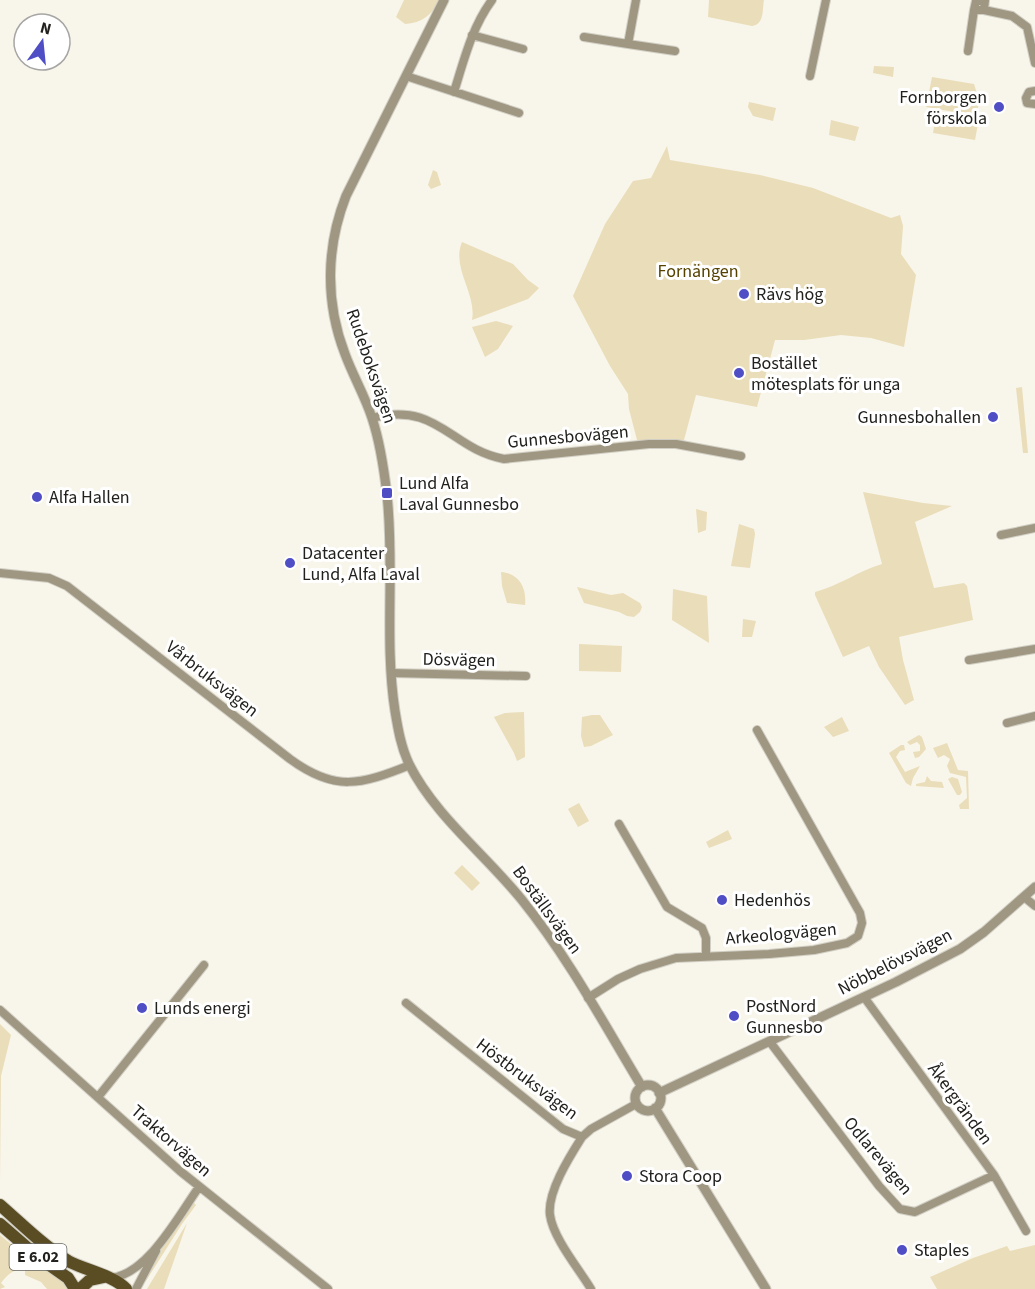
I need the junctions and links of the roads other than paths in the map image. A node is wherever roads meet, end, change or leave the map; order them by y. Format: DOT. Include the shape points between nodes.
graph roads {
  1 [pos="444,0"];
  2 [pos="492,0"];
  3 [pos="636,0"];
  4 [pos="826,0"];
  5 [pos="985,1"];
  6 [pos="974,10"];
  7 [pos="984,10"];
  8 [pos="472,35"];
  9 [pos="584,37"];
  10 [pos="628,44"];
  11 [pos="524,49"];
  12 [pos="675,51"];
  13 [pos="968,51"];
  14 [pos="1035,63"];
  15 [pos="406,76"];
  16 [pos="810,76"];
  17 [pos="1035,91"];
  18 [pos="454,92"];
  19 [pos="1035,104"];
  20 [pos="519,113"];
  21 [pos="372,418"];
  22 [pos="741,456"];
  23 [pos="1035,528"];
  24 [pos="1001,535"];
  25 [pos="0,573"];
  26 [pos="1035,650"];
  27 [pos="969,660"];
  28 [pos="391,673"];
  29 [pos="526,676"];
  30 [pos="1035,716"];
  31 [pos="1007,723"];
  32 [pos="757,730"];
  33 [pos="410,765"];
  34 [pos="619,824"];
  35 [pos="1035,887"];
  36 [pos="1024,897"];
  37 [pos="1035,906"];
  38 [pos="706,956"];
  39 [pos="204,965"];
  40 [pos="864,997"];
  41 [pos="588,998"];
  42 [pos="406,1003"];
  43 [pos="0,1010"];
  44 [pos="770,1042"];
  45 [pos="642,1087"];
  46 [pos="659,1093"];
  47 [pos="99,1097"];
  48 [pos="636,1104"];
  49 [pos="655,1108"];
  50 [pos="582,1137"];
  51 [pos="993,1175"];
  52 [pos="199,1187"];
  53 [pos="0,1197"];
  54 [pos="0,1205"];
  55 [pos="0,1224"];
  56 [pos="21,1224"];
  57 [pos="1026,1231"];
  58 [pos="166,1234"];
  59 [pos="108,1277"];
  60 [pos="75,1289"];
  61 [pos="80,1289"];
  62 [pos="126,1289"];
  63 [pos="136,1289"];
  64 [pos="328,1289"];
  65 [pos="591,1289"];
  66 [pos="766,1289"];
  1 -- 15 [label="street, Rudeboksvägen"];
  2 -- 8 [label="street"];
  3 -- 10 [label="street"];
  4 -- 16 [label="street"];
  5 -- 6 [label="street" via="976,1"];
  5 -- 7 [label="street"];
  6 -- 7 [label="street"];
  6 -- 13 [label="street"];
  7 -- 14 [label="street" via="1012,16 1027,27"];
  8 -- 11 [label="street"];
  8 -- 18 [label="street"];
  9 -- 10 [label="street"];
  10 -- 12 [label="street"];
  15 -- 18 [label="street"];
  15 -- 21 [label="street, Rudeboksvägen" via="346,196 331,249 330,282 338,333"];
  17 -- 19 [label="street" via="1026,98 1028,103"];
  18 -- 20 [label="street"];
  21 -- 22 [label="street, Gunnesbovägen" via="398,414 420,417 486,454 504,459 649,444 676,444"];
  21 -- 28 [label="street, Rudeboksvägen" via="380,447 390,528"];
  23 -- 24 [label="street"];
  25 -- 33 [label="street, Vårbruksvägen" via="49,578 67,586 290,759 320,778 357,781"];
  26 -- 27 [label="street"];
  28 -- 29 [label="street, Dösvägen"];
  28 -- 33 [label="street, Rudeboksvägen" via="399,734"];
  30 -- 31 [label="street"];
  32 -- 38 [label="street, Arkeologvägen" via="855,903 861,930 847,943 814,950"];
  33 -- 41 [label="street, Boställsvägen" via="445,815 525,903"];
  34 -- 38 [label="street" via="667,907 702,928"];
  35 -- 36 [label="street, Nöbbelövsvägen"];
  36 -- 37 [label="street"];
  36 -- 40 [label="street, Nöbbelövsvägen" via="960,949"];
  38 -- 41 [label="street, Arkeologvägen" via="676,958 640,969"];
  39 -- 47 [label="street"];
  40 -- 44 [label="street, Nöbbelövsvägen"];
  40 -- 51 [label="street, Åkergränden"];
  41 -- 45 [label="street, Boställsvägen"];
  42 -- 50 [label="street, Höstbruksvägen" via="557,1125"];
  43 -- 47 [label="street, Traktorvägen"];
  44 -- 46 [label="street, Nöbbelövsvägen"];
  44 -- 51 [label="street, Odlarevägen" via="900,1209 915,1212"];
  45 -- 46 [label="street" via="651,1086"];
  45 -- 48 [label="street" via="636,1093"];
  46 -- 49 [label="street" via="660,1101"];
  47 -- 52 [label="street, Traktorvägen"];
  48 -- 49 [label="street" via="645,1110"];
  48 -- 50 [label="street, Höstbruksvägen"];
  49 -- 66 [label="street"];
  50 -- 65 [label="street" via="553,1193 550,1213 556,1232"];
  51 -- 57 [label="street, Åkergränden"];
  52 -- 58 [label="street"];
  52 -- 64 [label="street, Traktorvägen"];
  53 -- 56 [label="main road"];
  54 -- 56 [label="main road, E 6.02"];
  55 -- 60 [label="main road, E 6.02" via="68,1278"];
  56 -- 59 [label="main road, E 6.02" via="68,1260"];
  58 -- 59 [label="street" via="134,1269 122,1276"];
  58 -- 63 [label="street"];
  59 -- 61 [label="main road" via="90,1280"];
  59 -- 62 [label="main road"];
}
